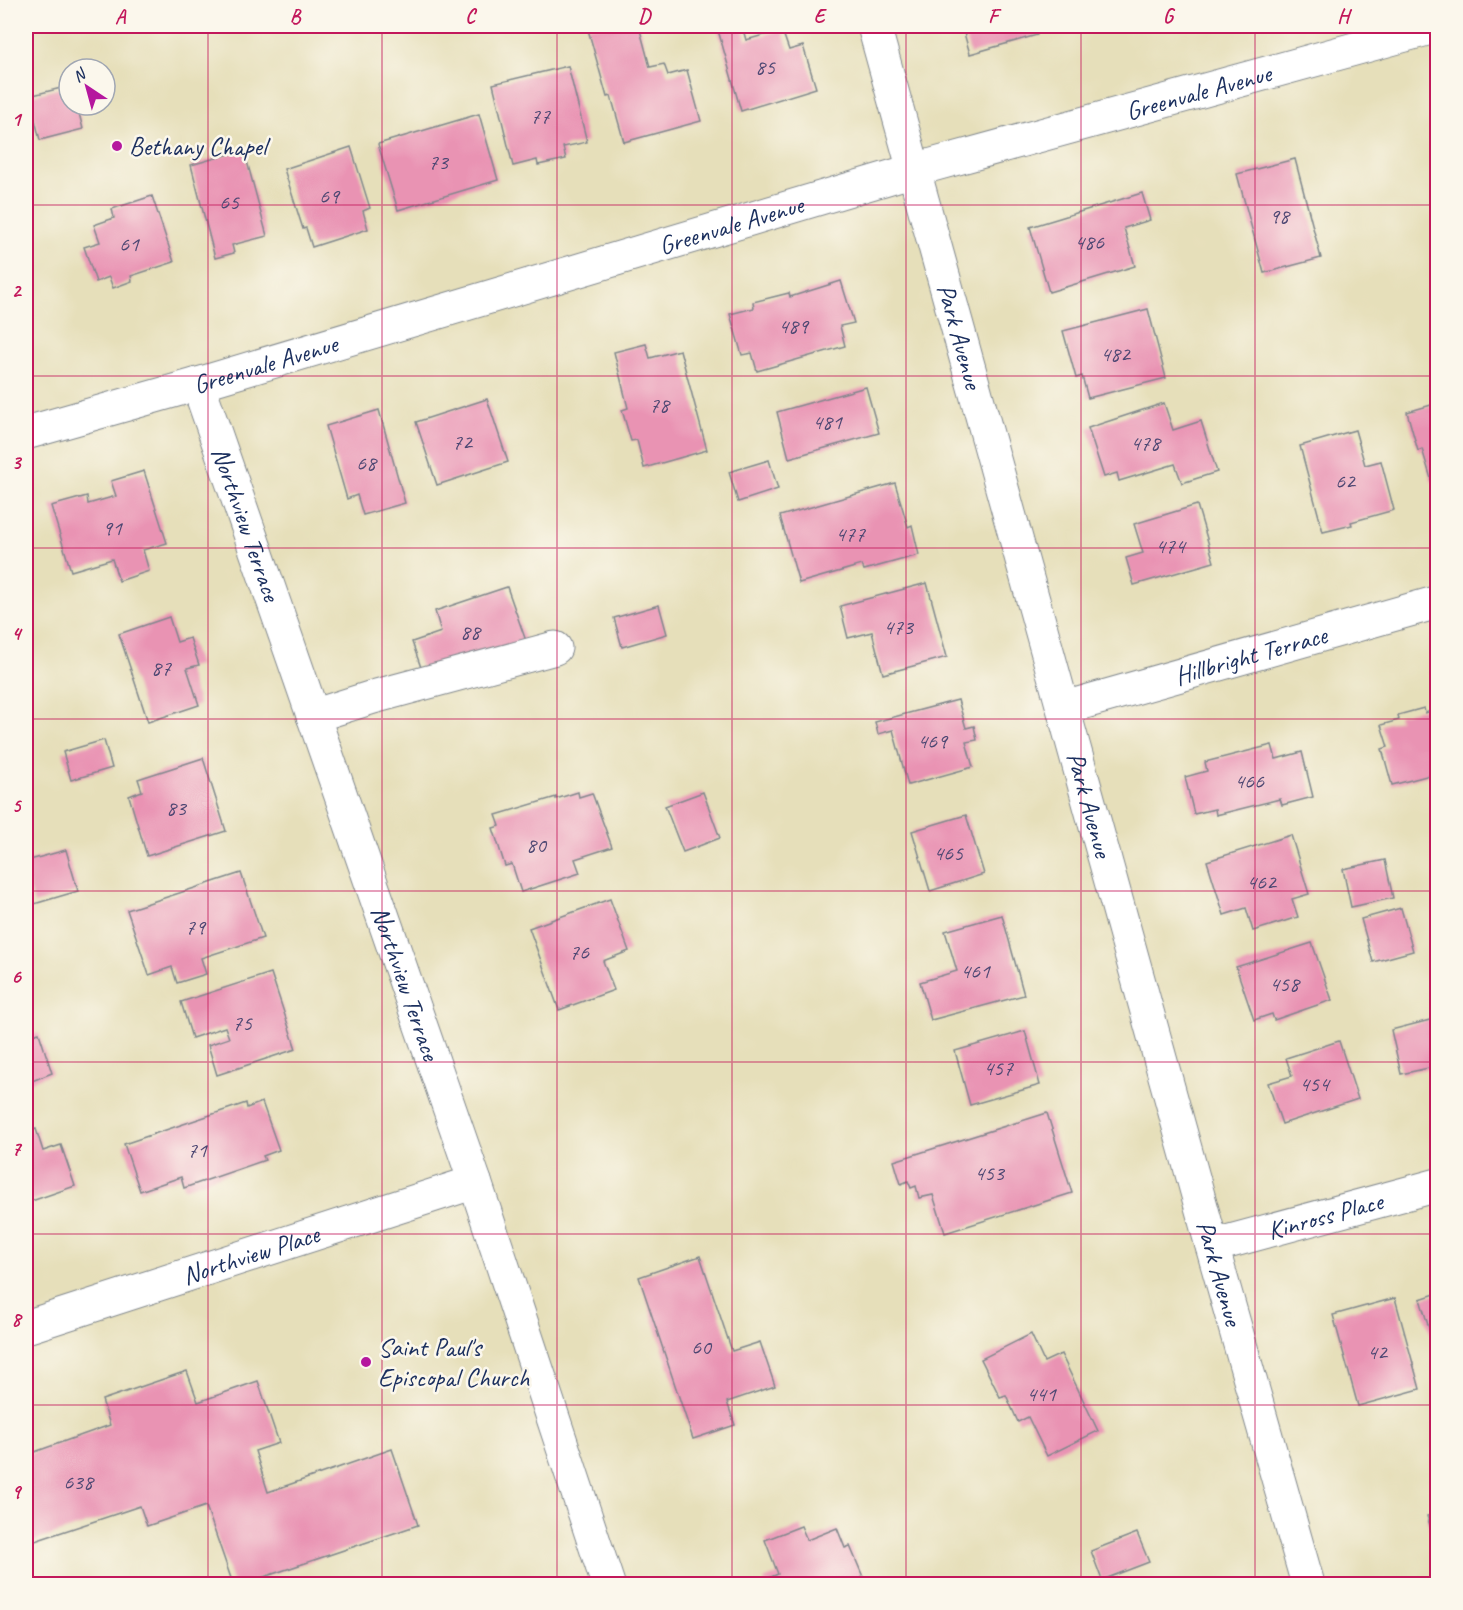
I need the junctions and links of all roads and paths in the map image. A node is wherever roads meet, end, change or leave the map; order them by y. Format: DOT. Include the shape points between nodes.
graph roads {
  1 [pos="874,26"];
  2 [pos="1437,26"];
  3 [pos="914,170"];
  4 [pos="198,384"];
  5 [pos="26,433"];
  6 [pos="1437,602"];
  7 [pos="555,648"];
  8 [pos="1064,708"];
  9 [pos="314,716"];
  10 [pos="476,1182"];
  11 [pos="1437,1185"];
  12 [pos="1212,1246"];
  13 [pos="26,1326"];
  14 [pos="608,1584"];
  15 [pos="1308,1584"];
  1 -- 3 [label="street, Park Avenue"];
  2 -- 3 [label="street, Greenvale Avenue"];
  3 -- 4 [label="street, Greenvale Avenue"];
  3 -- 8 [label="street, Park Avenue"];
  4 -- 5 [label="street, Greenvale Avenue"];
  4 -- 9 [label="street, Northview Terrace"];
  6 -- 8 [label="street, Hillbright Terrace"];
  7 -- 9 [label="street"];
  8 -- 12 [label="street, Park Avenue"];
  9 -- 10 [label="street, Northview Terrace"];
  10 -- 13 [label="street, Northview Place"];
  10 -- 14 [label="street, Northview Terrace"];
  11 -- 12 [label="street, Kinross Place"];
  12 -- 15 [label="street, Park Avenue"];
}
